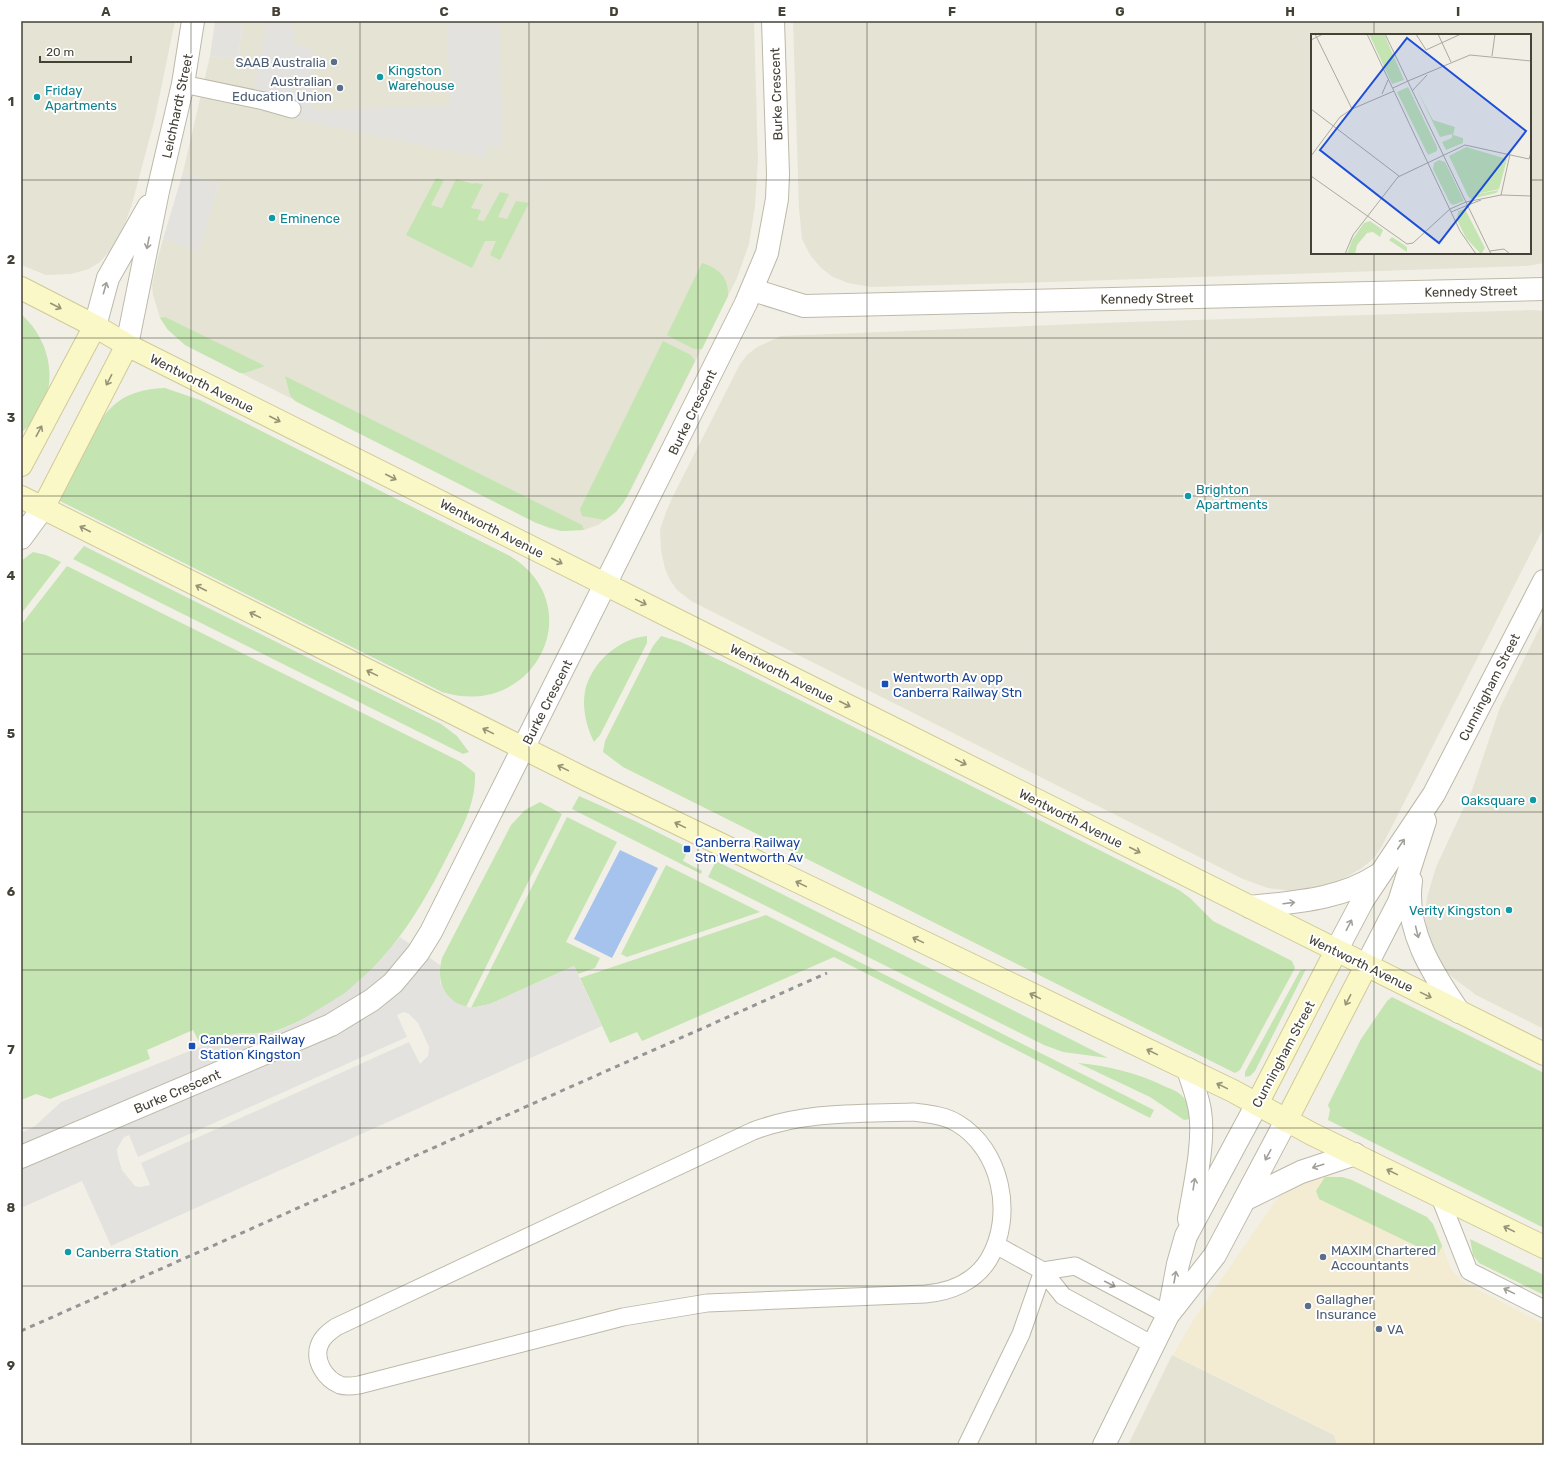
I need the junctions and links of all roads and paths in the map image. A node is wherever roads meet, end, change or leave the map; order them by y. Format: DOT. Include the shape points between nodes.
graph roads {
  1 [pos="193,21"];
  2 [pos="773,21"];
  3 [pos="183,84"];
  4 [pos="292,109"];
  5 [pos="158,191"];
  6 [pos="21,288"];
  7 [pos="1544,289"];
  8 [pos="753,290"];
  9 [pos="95,326"];
  10 [pos="127,345"];
  11 [pos="21,465"];
  12 [pos="21,497"];
  13 [pos="43,508"];
  14 [pos="21,538"];
  15 [pos="1544,581"];
  16 [pos="606,585"];
  17 [pos="523,748"];
  18 [pos="1434,794"];
  19 [pos="1415,852"];
  20 [pos="1382,872"];
  21 [pos="1250,907"];
  22 [pos="1336,951"];
  23 [pos="1366,966"];
  24 [pos="1459,1012"];
  25 [pos="1544,1054"];
  26 [pos="1188,1069"];
  27 [pos="1257,1104"];
  28 [pos="1286,1120"];
  29 [pos="1355,1154"];
  30 [pos="21,1158"];
  31 [pos="1439,1195"];
  32 [pos="1244,1200"];
  33 [pos="1186,1236"];
  34 [pos="996,1245"];
  35 [pos="1544,1247"];
  36 [pos="1043,1271"];
  37 [pos="1544,1309"];
  38 [pos="1168,1315"];
  39 [pos="1153,1345"];
  40 [pos="967,1445"];
  41 [pos="1104,1445"];
  1 -- 3 [label="street, Leichhardt Street"];
  2 -- 8 [label="street, Burke Crescent" via="778,186 771,239"];
  3 -- 4 [label="lane"];
  3 -- 5 [label="street, Leichhardt Street"];
  9 -- 5 [label="street, Leichhardt Street, one-way" via="108,278"];
  5 -- 10 [label="street, Leichhardt Street, one-way"];
  6 -- 9 [label="main road, Wentworth Avenue, one-way"];
  7 -- 8 [label="street, Kennedy Street" via="804,306"];
  8 -- 16 [label="street, Burke Crescent"];
  9 -- 10 [label="main road, Wentworth Avenue"];
  11 -- 9 [label="main road, one-way"];
  10 -- 13 [label="main road, one-way"];
  10 -- 16 [label="main road, Wentworth Avenue, one-way"];
  12 -- 13 [label="main road"];
  13 -- 14 [label="street"];
  17 -- 13 [label="main road, one-way"];
  15 -- 18 [label="street, Cunningham Street"];
  16 -- 17 [label="street, Burke Crescent"];
  16 -- 21 [label="main road, Wentworth Avenue, one-way"];
  26 -- 17 [label="main road, one-way"];
  17 -- 30 [label="street, Burke Crescent" via="431,932 408,966 372,1000 311,1035"];
  18 -- 19 [label="street, Cunningham Street"];
  20 -- 18 [label="street, Cunningham Street, one-way"];
  19 -- 23 [label="street, Cunningham Street" via="1399,902"];
  19 -- 24 [label="street, Cunningham Street, one-way" via="1410,901 1420,944 1434,974"];
  21 -- 20 [label="street, Cunningham Street, one-way" via="1341,893 1363,884"];
  22 -- 20 [label="street, Cunningham Street, one-way" via="1363,900"];
  21 -- 22 [label="main road, Wentworth Avenue"];
  22 -- 23 [label="main road, Wentworth Avenue"];
  22 -- 27 [label="main road, Cunningham Street"];
  23 -- 24 [label="main road, Wentworth Avenue, one-way"];
  23 -- 28 [label="main road, Cunningham Street, one-way"];
  24 -- 25 [label="main road, Wentworth Avenue"];
  27 -- 26 [label="main road, one-way"];
  33 -- 26 [label="street, Cunningham Street, one-way" via="1201,1124 1199,1106"];
  27 -- 28 [label="main road"];
  27 -- 33 [label="street, Cunningham Street"];
  28 -- 29 [label="main road"];
  28 -- 32 [label="street, Cunningham Street, one-way"];
  31 -- 29 [label="main road, one-way"];
  29 -- 32 [label="street, one-way" via="1301,1172"];
  35 -- 31 [label="main road, one-way"];
  37 -- 31 [label="lane, one-way" via="1469,1271"];
  32 -- 38 [label="street, Cunningham Street" via="1215,1255"];
  38 -- 33 [label="street, Cunningham Street, one-way"];
  34 -- 34 [label="lane" via="989,1259 968,1280 941,1293 707,1303 665,1308 359,1385 340,1385 331,1380 318,1359 319,1345 336,1327 753,1131 805,1117 913,1112 945,1118 964,1127 989,1154 999,1181 1002,1213"];
  34 -- 36 [label="lane"];
  36 -- 38 [label="lane, one-way" via="1075,1266"];
  36 -- 39 [label="lane" via="1063,1296"];
  36 -- 40 [label="lane" via="1020,1334"];
  38 -- 39 [label="street, Cunningham Street"];
  39 -- 41 [label="street, Cunningham Street"];
}
